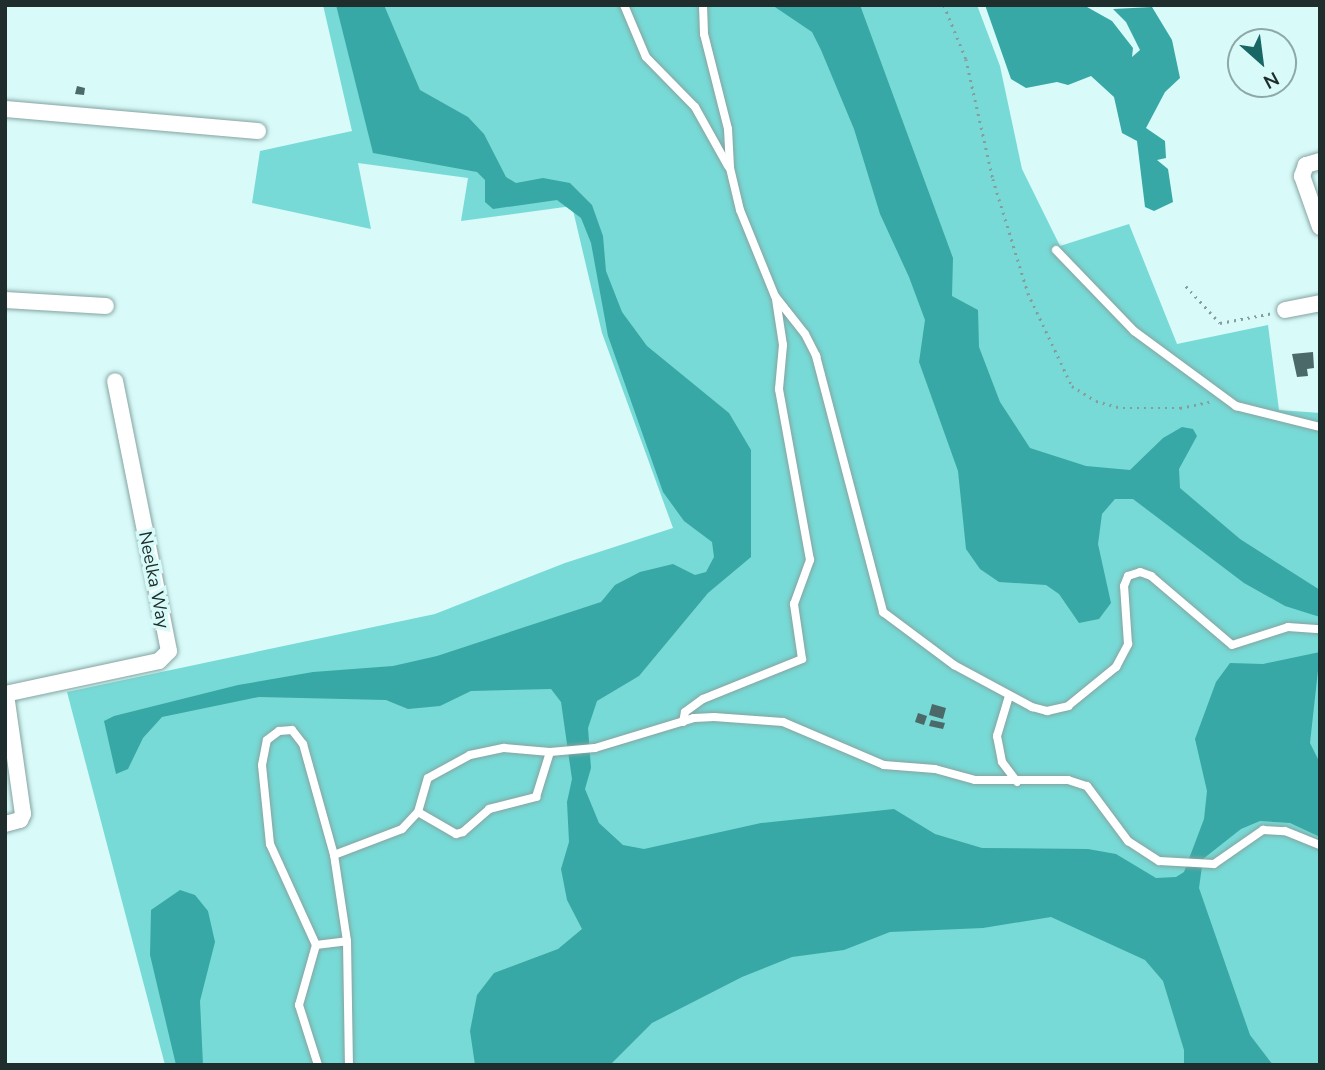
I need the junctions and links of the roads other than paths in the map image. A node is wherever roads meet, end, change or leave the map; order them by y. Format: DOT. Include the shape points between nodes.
graph roads {
  1 [pos="624,5"];
  2 [pos="703,5"];
  3 [pos="5,109"];
  4 [pos="258,131"];
  5 [pos="1320,161"];
  6 [pos="730,168"];
  7 [pos="1320,227"];
  8 [pos="1056,250"];
  9 [pos="775,296"];
  10 [pos="5,300"];
  11 [pos="1320,303"];
  12 [pos="106,306"];
  13 [pos="1285,310"];
  14 [pos="115,381"];
  15 [pos="1320,427"];
  16 [pos="1320,629"];
  17 [pos="5,694"];
  18 [pos="1009,696"];
  19 [pos="683,722"];
  20 [pos="550,752"];
  21 [pos="1002,762"];
  22 [pos="993,781"];
  23 [pos="1017,782"];
  24 [pos="418,812"];
  25 [pos="5,824"];
  26 [pos="1320,845"];
  27 [pos="334,855"];
  28 [pos="347,941"];
  29 [pos="316,945"];
  30 [pos="318,1065"];
  31 [pos="349,1065"];
  1 -- 6 [label="lane" via="646,57 695,107"];
  2 -- 6 [label="lane" via="704,34 728,129"];
  3 -- 4 [label="street"];
  5 -- 7 [label="street" via="1306,165 1302,176"];
  6 -- 9 [label="lane" via="740,210"];
  8 -- 15 [label="lane" via="1134,331 1236,406"];
  9 -- 18 [label="lane" via="806,334 825,381 853,485 874,591 883,612 954,665 979,674"];
  9 -- 19 [label="lane" via="783,345 779,389 810,561 794,604 802,659 703,699 685,712"];
  10 -- 12 [label="street"];
  11 -- 13 [label="street"];
  14 -- 17 [label="street, Neelka Way" via="169,651 159,661"];
  16 -- 18 [label="lane" via="1288,627 1232,645 1152,576 1140,572 1128,576 1124,586 1128,644 1101,683 1068,706 1047,711"];
  17 -- 25 [label="street" via="23,814 20,820"];
  18 -- 21 [label="lane" via="998,720"];
  19 -- 20 [label="lane" via="595,748"];
  19 -- 22 [label="lane" via="714,717 783,722 884,765"];
  20 -- 24 [label="lane" via="504,748 444,765 428,778"];
  20 -- 24 [label="lane" via="536,797 489,809 463,832 456,834"];
  21 -- 22 [label="lane"];
  21 -- 23 [label="lane"];
  22 -- 23 [label="lane"];
  23 -- 26 [label="lane" via="1048,778 1087,786 1142,854 1159,861 1220,861 1263,830 1285,831"];
  24 -- 27 [label="lane" via="384,839"];
  27 -- 28 [label="lane"];
  27 -- 29 [label="lane" via="303,744 292,730 279,731 267,740 263,751 270,844"];
  28 -- 29 [label="lane"];
  28 -- 31 [label="lane"];
  29 -- 30 [label="lane" via="299,1005"];
}
